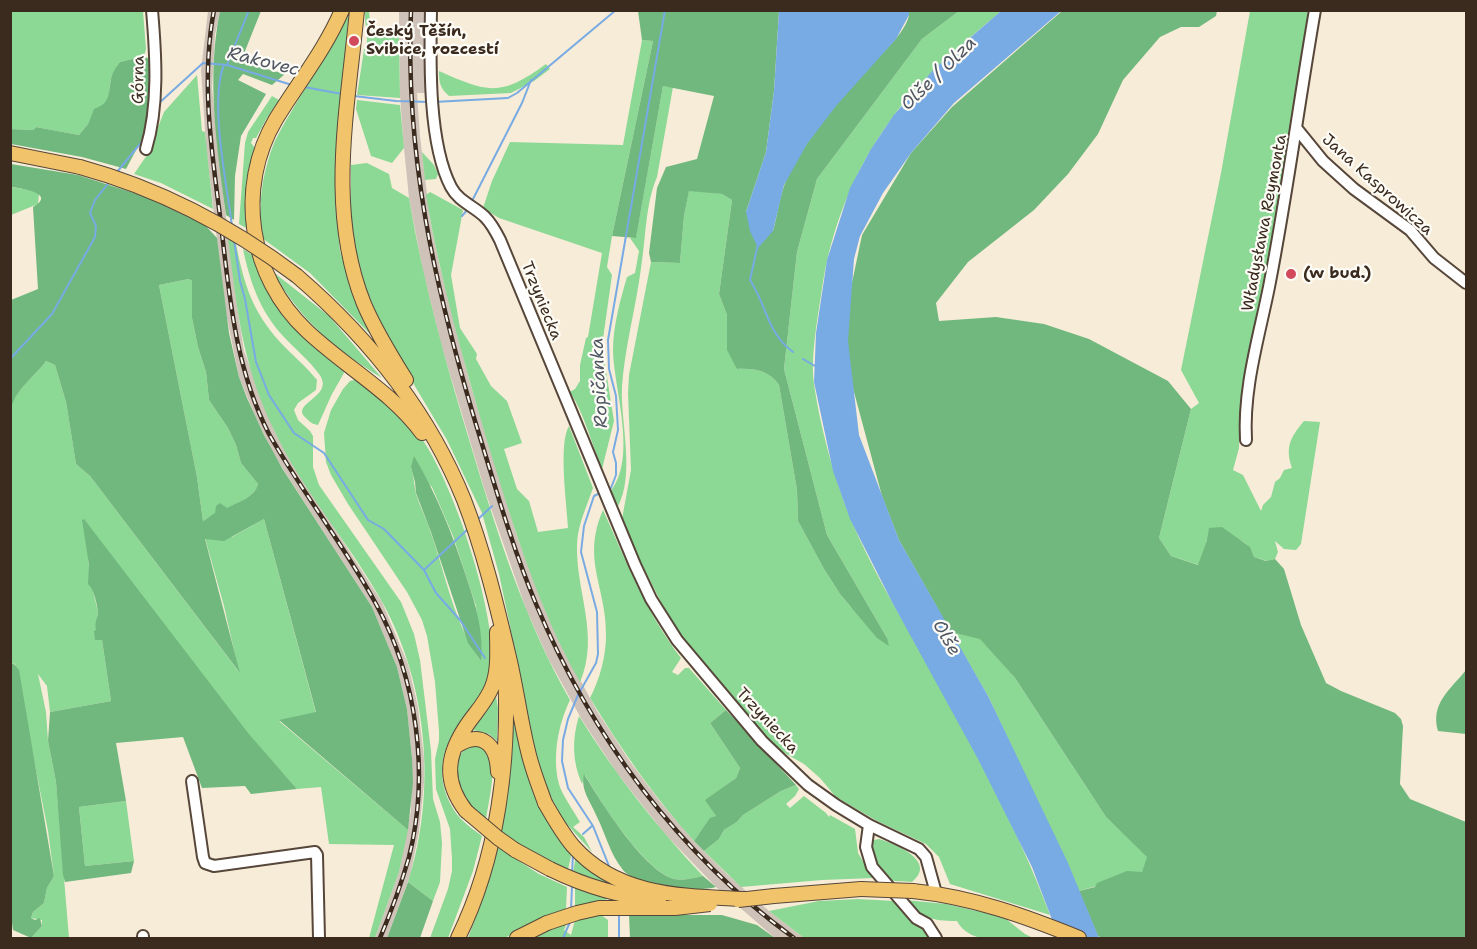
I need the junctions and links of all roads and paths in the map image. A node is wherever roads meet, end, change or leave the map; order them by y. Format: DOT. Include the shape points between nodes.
graph roads {
  1 [pos="152,10"];
  2 [pos="342,10"];
  3 [pos="357,10"];
  4 [pos="431,10"];
  5 [pos="1315,10"];
  6 [pos="1297,129"];
  7 [pos="146,149"];
  8 [pos="10,153"];
  9 [pos="1467,283"];
  10 [pos="1246,440"];
  11 [pos="442,454"];
  12 [pos="496,609"];
  13 [pos="455,747"];
  14 [pos="192,781"];
  15 [pos="499,797"];
  16 [pos="869,825"];
  17 [pos="936,893"];
  18 [pos="745,899"];
  19 [pos="319,939"];
  20 [pos="458,939"];
  21 [pos="517,939"];
  22 [pos="936,939"];
  23 [pos="1079,939"];
  1 -- 7 [label="street, Górna" via="153,118"];
  2 -- 11 [label="main road" via="264,144 252,196 253,224 264,270 302,327 401,407"];
  3 -- 11 [label="main road" via="344,142 345,229 365,305 438,435"];
  4 -- 16 [label="street, Trzyniecka" via="433,108 451,187 486,218 500,240 651,599 689,658 762,741 808,785"];
  5 -- 6 [label="street, Władysława Reymonta"];
  6 -- 9 [label="street, Jana Kasprowicza" via="1354,189 1401,223 1434,258"];
  6 -- 10 [label="street, Władysława Reymonta" via="1251,373"];
  8 -- 11 [label="main road, bridge" via="80,167 150,189 256,246 297,276 343,318 393,375"];
  11 -- 12 [label="main road" via="471,520"];
  12 -- 13 [label="main road" via="497,666 492,688"];
  12 -- 15 [label="main road" via="506,693 506,753"];
  12 -- 18 [label="main road, bridge" via="528,753 545,803 573,846 594,865 634,886 671,895"];
  13 -- 15 [label="main road" via="477,740 492,747 498,763"];
  13 -- 18 [label="main road, bridge" via="450,778 466,811 515,850 550,869 587,885 633,897 690,902"];
  14 -- 19 [label="street" via="205,863 214,866 315,852"];
  15 -- 20 [label="main road" via="477,890"];
  16 -- 17 [label="street, Trzyniecka" via="919,849 926,857"];
  16 -- 22 [label="street" via="866,847 872,867 916,918 927,924"];
  17 -- 18 [label="main road, bridge" via="861,889"];
  17 -- 23 [label="main road" via="976,901"];
  18 -- 21 [label="main road, bridge" via="675,908 599,908 547,923"];
}
